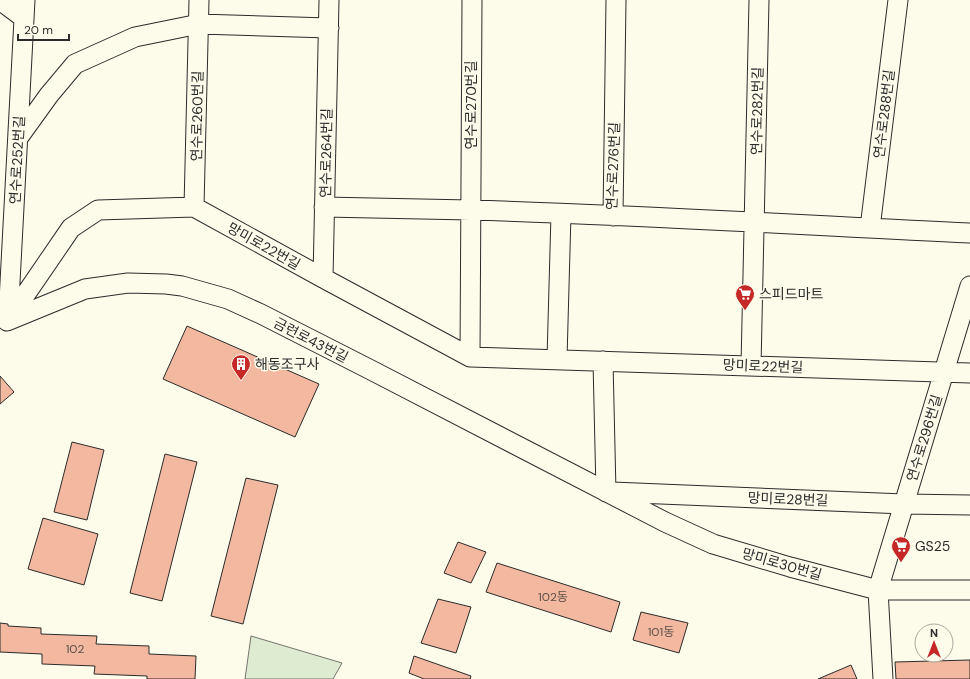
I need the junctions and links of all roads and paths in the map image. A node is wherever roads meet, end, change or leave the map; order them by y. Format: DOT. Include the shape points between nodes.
graph roads {
  1 [pos="0,0"];
  2 [pos="200,0"];
  3 [pos="329,0"];
  4 [pos="472,0"];
  5 [pos="616,0"];
  6 [pos="759,0"];
  7 [pos="898,0"];
  8 [pos="24,9"];
  9 [pos="199,24"];
  10 [pos="328,28"];
  11 [pos="18,138"];
  12 [pos="194,207"];
  13 [pos="324,207"];
  14 [pos="471,210"];
  15 [pos="561,214"];
  16 [pos="613,216"];
  17 [pos="754,222"];
  18 [pos="870,228"];
  19 [pos="970,233"];
  20 [pos="323,278"];
  21 [pos="970,286"];
  22 [pos="4,323"];
  23 [pos="470,357"];
  24 [pos="557,360"];
  25 [pos="603,361"];
  26 [pos="751,366"];
  27 [pos="944,372"];
  28 [pos="970,373"];
  29 [pos="606,492"];
  30 [pos="904,504"];
  31 [pos="970,505"];
  32 [pos="878,590"];
  33 [pos="970,590"];
  34 [pos="883,679"];
  1 -- 8 [label="street"];
  2 -- 9 [label="street, 연수로260번길"];
  3 -- 10 [label="street, 연수로264번길"];
  4 -- 14 [label="street, 연수로270번길"];
  5 -- 16 [label="street, 연수로276번길"];
  6 -- 17 [label="street, 연수로282번길"];
  7 -- 18 [label="street, 연수로288번길"];
  8 -- 11 [label="street, 연수로252번길"];
  9 -- 10 [label="street"];
  9 -- 11 [label="street" via="135,37 75,64"];
  9 -- 12 [label="street, 연수로260번길"];
  10 -- 13 [label="street, 연수로264번길"];
  11 -- 22 [label="street, 연수로252번길"];
  12 -- 20 [label="street, 망미로22번길"];
  12 -- 22 [label="street" via="98,210 71,228"];
  13 -- 14 [label="street"];
  13 -- 20 [label="street, 연수로264번길"];
  14 -- 15 [label="street, 연수로276번길"];
  14 -- 23 [label="street, 연수로270번길"];
  15 -- 16 [label="street, 연수로276번길"];
  15 -- 24 [label="street"];
  16 -- 17 [label="street"];
  17 -- 18 [label="street"];
  17 -- 26 [label="street, 연수로282번길"];
  18 -- 19 [label="street"];
  20 -- 23 [label="street, 망미로22번길"];
  21 -- 27 [label="street, 연수로296번길"];
  22 -- 29 [label="street, 금련로43번길" via="84,289 128,283 174,285 228,299"];
  23 -- 24 [label="street, 망미로22번길"];
  24 -- 25 [label="street, 망미로22번길"];
  25 -- 26 [label="street, 망미로22번길"];
  25 -- 29 [label="street"];
  26 -- 27 [label="street, 망미로22번길"];
  27 -- 28 [label="street, 망미로22번길"];
  27 -- 30 [label="street, 연수로296번길"];
  29 -- 30 [label="street, 망미로28번길"];
  29 -- 32 [label="street, 망미로30번길" via="713,544"];
  30 -- 31 [label="street, 망미로28번길"];
  30 -- 32 [label="street, 연수로296번길"];
  32 -- 33 [label="street, 망미로30번길"];
  32 -- 34 [label="street"];
}
